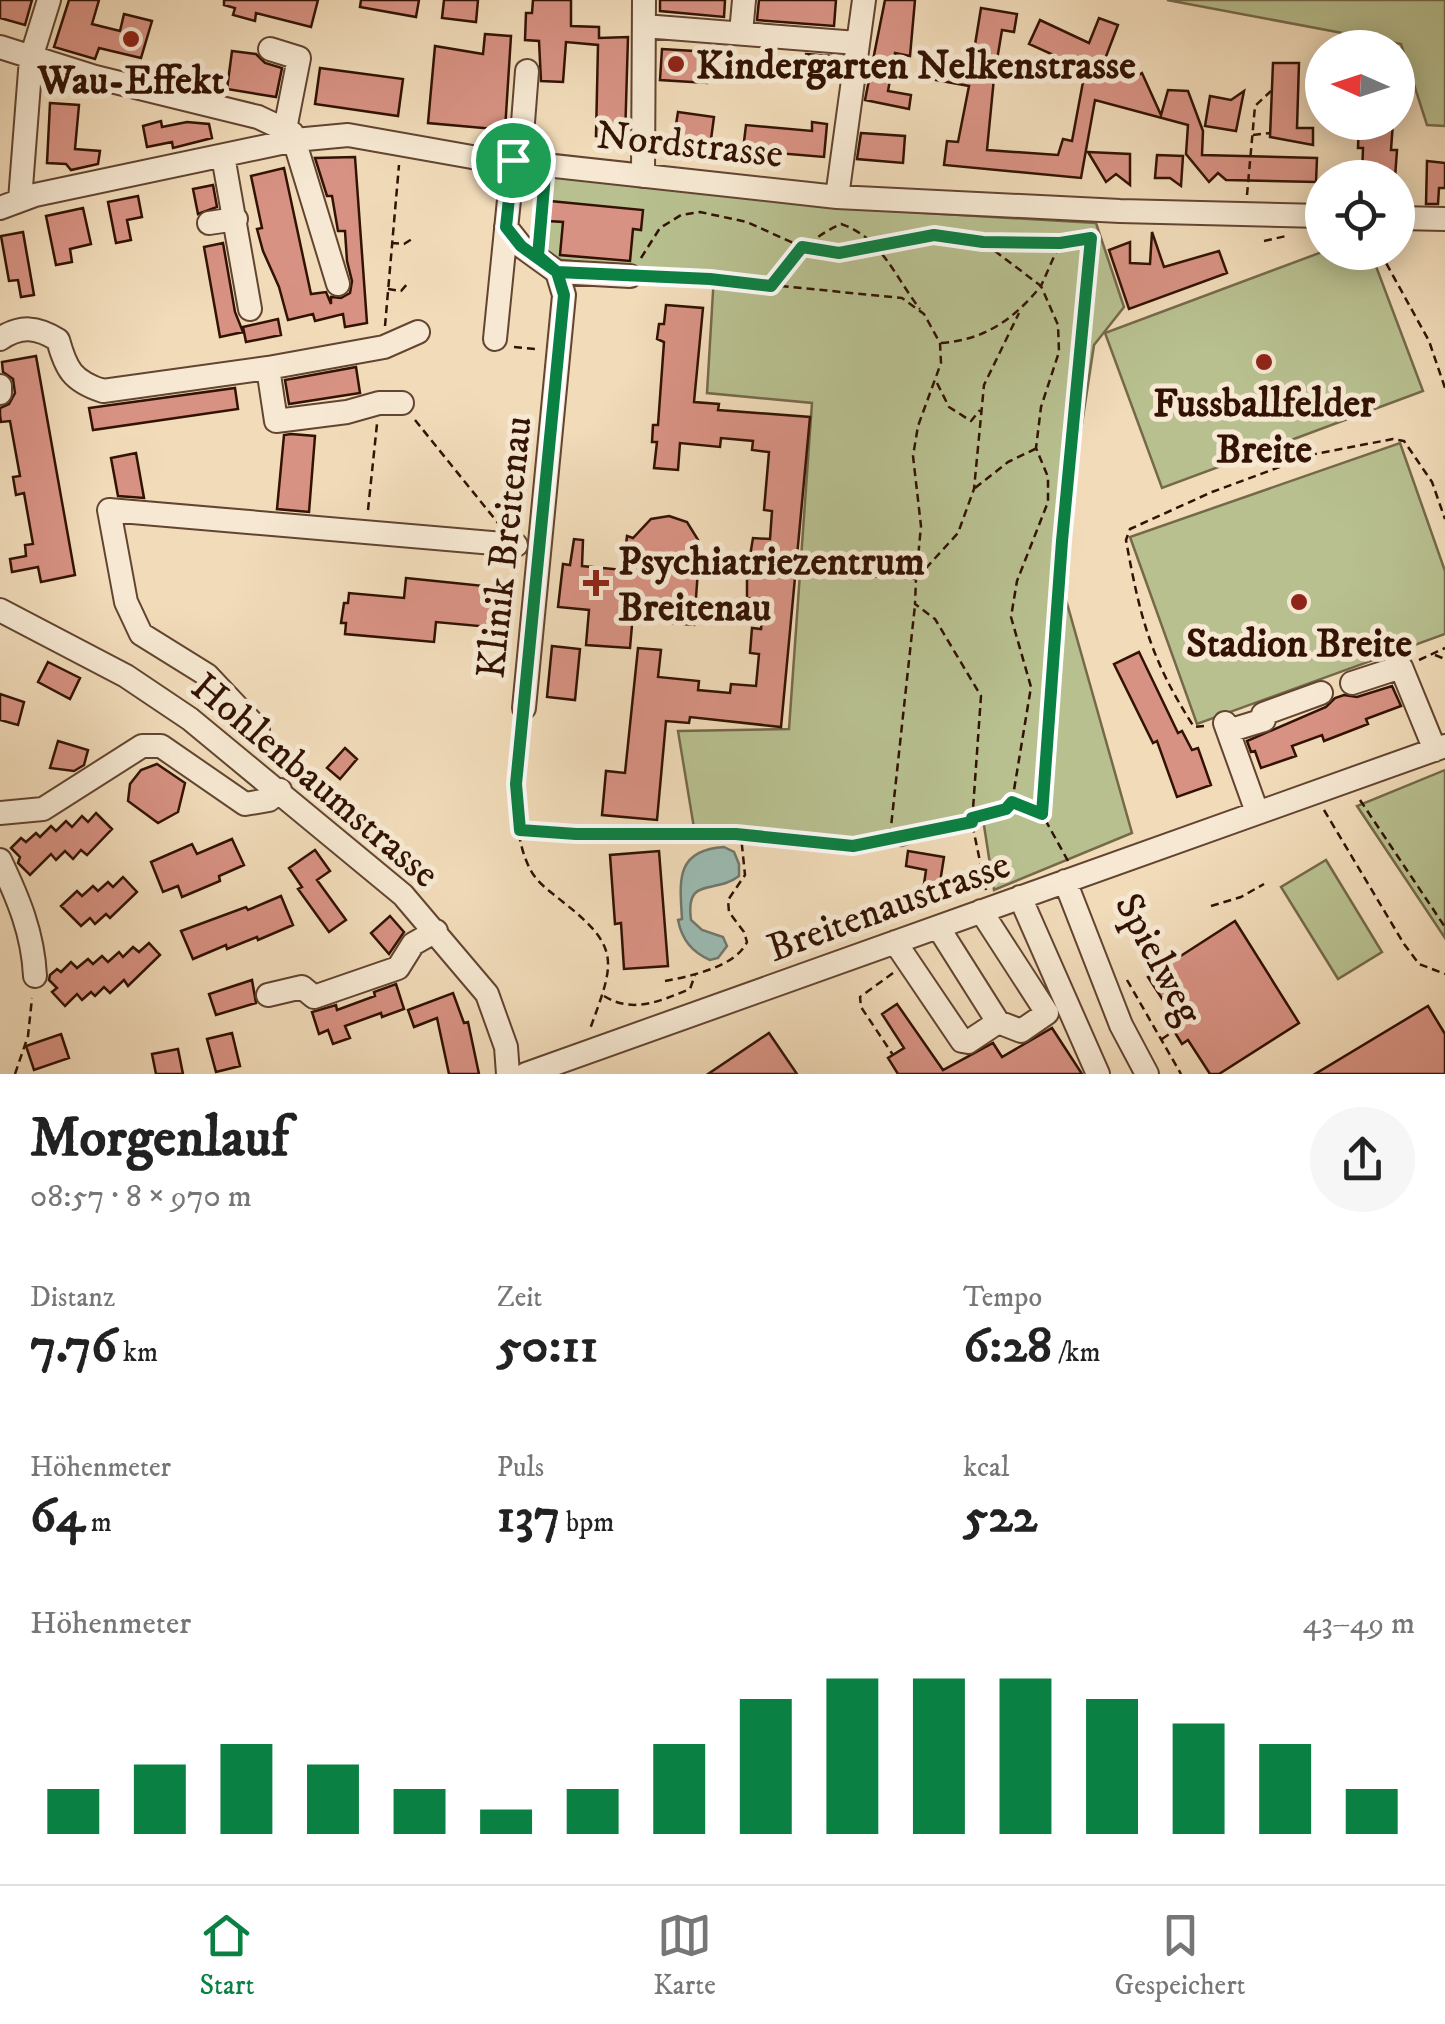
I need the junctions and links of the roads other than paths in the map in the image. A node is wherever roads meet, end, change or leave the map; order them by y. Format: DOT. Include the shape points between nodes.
graph roads {
  1 [pos="49,0"];
  2 [pos="644,0"];
  3 [pos="744,0"];
  4 [pos="864,0"];
  5 [pos="644,26"];
  6 [pos="742,33"];
  7 [pos="857,43"];
  8 [pos="0,47"];
  9 [pos="270,49"];
  10 [pos="31,58"];
  11 [pos="527,71"];
  12 [pos="290,134"];
  13 [pos="223,156"];
  14 [pos="516,160"];
  15 [pos="642,176"];
  16 [pos="837,196"];
  17 [pos="10,204"];
  18 [pos="1305,216"];
  19 [pos="1415,218"];
  20 [pos="236,219"];
  21 [pos="1445,219"];
  22 [pos="209,224"];
  23 [pos="506,227"];
  24 [pos="557,272"];
  25 [pos="630,276"];
  26 [pos="338,284"];
  27 [pos="250,309"];
  28 [pos="418,332"];
  29 [pos="0,339"];
  30 [pos="495,340"];
  31 [pos="268,368"];
  32 [pos="390,403"];
  33 [pos="516,545"];
  34 [pos="4,619"];
  35 [pos="1352,684"];
  36 [pos="1321,693"];
  37 [pos="524,708"];
  38 [pos="258,728"];
  39 [pos="1440,748"];
  40 [pos="280,790"];
  41 [pos="1258,812"];
  42 [pos="4,818"];
  43 [pos="0,860"];
  44 [pos="1071,879"];
  45 [pos="1020,897"];
  46 [pos="985,910"];
  47 [pos="938,926"];
  48 [pos="436,930"];
  49 [pos="901,952"];
  50 [pos="35,976"];
  51 [pos="268,995"];
  52 [pos="998,1022"];
  53 [pos="508,1074"];
  54 [pos="526,1074"];
  55 [pos="1098,1074"];
  56 [pos="1146,1074"];
  1 -- 10 [label="street"];
  2 -- 5 [label="street"];
  3 -- 6 [label="street"];
  4 -- 7 [label="street"];
  5 -- 6 [label="street"];
  5 -- 15 [label="street"];
  6 -- 7 [label="street"];
  7 -- 16 [label="street"];
  8 -- 10 [label="street"];
  9 -- 12 [label="street" via="299,58"];
  10 -- 12 [label="street" via="258,117"];
  10 -- 17 [label="street"];
  11 -- 14 [label="street"];
  12 -- 13 [label="street, Nordstrasse"];
  12 -- 14 [label="street, Nordstrasse"];
  12 -- 26 [label="street"];
  13 -- 17 [label="street, Nordstrasse"];
  13 -- 20 [label="street"];
  14 -- 15 [label="street, Nordstrasse"];
  14 -- 23 [label="street"];
  15 -- 16 [label="street, Nordstrasse"];
  16 -- 18 [label="street, Nordstrasse"];
  19 -- 21 [label="street"];
  20 -- 22 [label="street"];
  20 -- 27 [label="street"];
  23 -- 24 [label="street"];
  23 -- 30 [label="street"];
  24 -- 25 [label="street"];
  24 -- 37 [label="street, Klinik Breitenau" via="564,295"];
  28 -- 31 [label="street" via="384,348"];
  29 -- 31 [label="street" via="24,328 42,330 58,340 65,368 102,391"];
  31 -- 32 [label="street" via="276,421"];
  33 -- 38 [label="street" via="109,510 126,602 141,634 207,675"];
  34 -- 40 [label="street, Hohlenbaumstrasse" via="126,676"];
  35 -- 39 [label="street" via="1400,667"];
  36 -- 41 [label="street" via="1262,714 1264,720 1227,727"];
  39 -- 41 [label="street, Breitenaustrasse"];
  40 -- 42 [label="street" via="269,800 245,804 152,744 43,809"];
  40 -- 48 [label="street, Hohlenbaumstrasse"];
  41 -- 44 [label="street, Breitenaustrasse"];
  43 -- 50 [label="street" via="22,906"];
  44 -- 45 [label="street, Breitenaustrasse"];
  44 -- 56 [label="street, Spielweg" via="1121,1024"];
  45 -- 46 [label="street, Breitenaustrasse"];
  45 -- 55 [label="street"];
  46 -- 47 [label="street, Breitenaustrasse"];
  46 -- 52 [label="street" via="1047,1013 1021,1031"];
  47 -- 49 [label="street, Breitenaustrasse"];
  47 -- 52 [label="street"];
  48 -- 51 [label="street" via="413,944 398,968 314,996 302,988"];
  48 -- 53 [label="street, Hohlenbaumstrasse" via="487,994"];
  49 -- 52 [label="street" via="962,1041"];
  49 -- 54 [label="street, Breitenaustrasse"];
}
